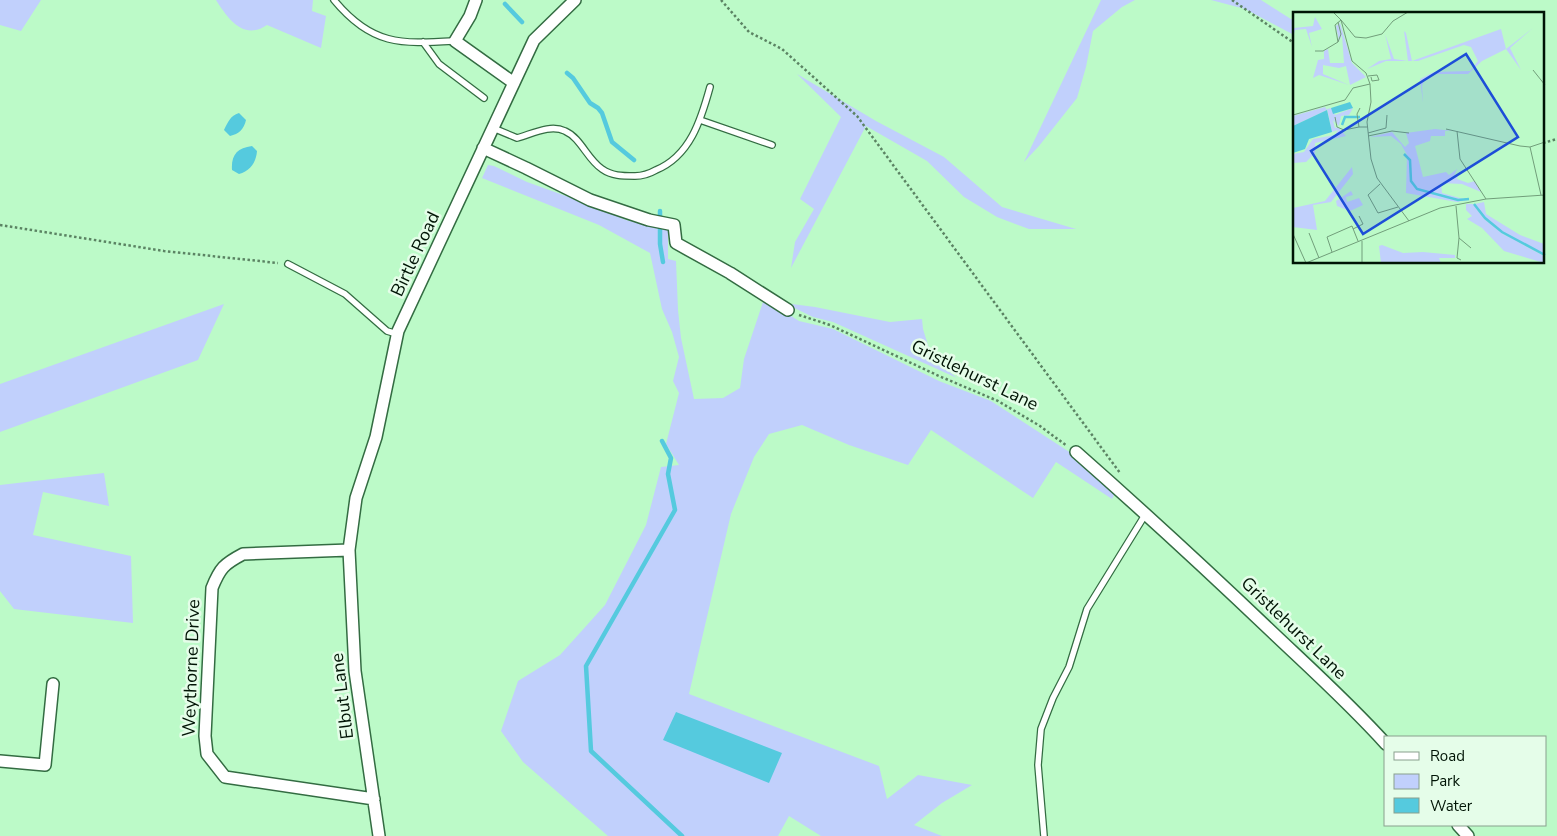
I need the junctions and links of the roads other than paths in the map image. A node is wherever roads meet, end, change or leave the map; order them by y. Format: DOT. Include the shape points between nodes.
graph roads {
  1 [pos="334,0"];
  2 [pos="476,0"];
  3 [pos="575,0"];
  4 [pos="455,41"];
  5 [pos="423,42"];
  6 [pos="514,83"];
  7 [pos="710,87"];
  8 [pos="484,98"];
  9 [pos="700,120"];
  10 [pos="493,128"];
  11 [pos="772,145"];
  12 [pos="483,148"];
  13 [pos="288,264"];
  14 [pos="788,310"];
  15 [pos="397,334"];
  16 [pos="1076,452"];
  17 [pos="1145,515"];
  18 [pos="349,550"];
  19 [pos="53,684"];
  20 [pos="1384,742"];
  21 [pos="0,761"];
  22 [pos="374,798"];
  23 [pos="1459,826"];
  24 [pos="379,836"];
  25 [pos="1044,836"];
  26 [pos="1468,836"];
  1 -- 5 [label="lane" via="352,20 379,36 392,41"];
  2 -- 4 [label="street"];
  3 -- 6 [label="street, Birtle Road" via="534,40"];
  4 -- 5 [label="lane"];
  4 -- 6 [label="street"];
  5 -- 8 [label="lane" via="439,64"];
  6 -- 10 [label="street, Birtle Road"];
  7 -- 9 [label="lane"];
  9 -- 10 [label="lane" via="693,135 669,165 643,176 616,176 603,170 566,131 546,129 517,138"];
  9 -- 11 [label="lane"];
  10 -- 12 [label="street, Birtle Road"];
  12 -- 14 [label="street" via="590,200 674,225 676,243"];
  12 -- 15 [label="street, Birtle Road"];
  13 -- 15 [label="lane" via="345,294 387,331"];
  15 -- 18 [label="street, Birtle Road" via="376,437 356,498"];
  16 -- 17 [label="street, Gristlehurst Lane"];
  17 -- 20 [label="street, Gristlehurst Lane" via="1187,550"];
  17 -- 25 [label="lane" via="1087,609 1070,667 1041,729 1038,765"];
  18 -- 22 [label="street, Elbut Lane" via="355,671"];
  18 -- 22 [label="street, Weythorne Drive" via="243,554 227,562 212,588 205,736 207,754 225,777"];
  19 -- 21 [label="street" via="45,765"];
  22 -- 24 [label="street, Elbut Lane"];
  23 -- 26 [label="street"];
}
